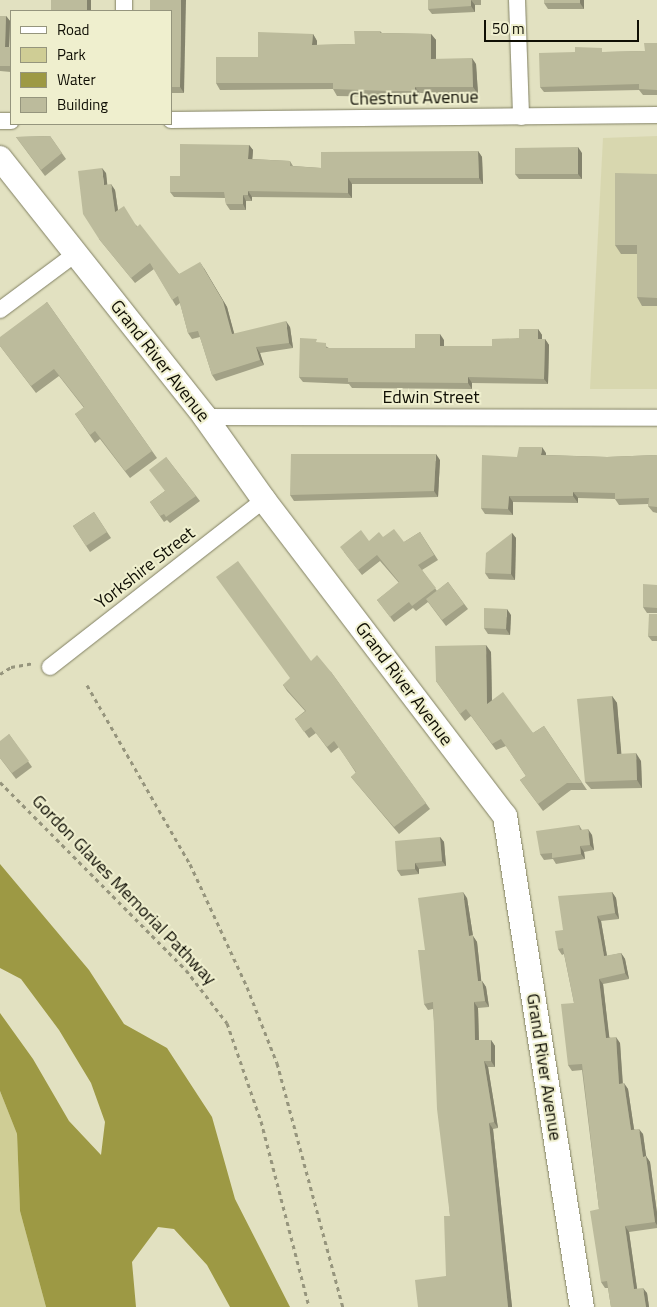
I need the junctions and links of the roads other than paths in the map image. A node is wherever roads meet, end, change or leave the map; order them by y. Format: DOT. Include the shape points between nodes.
graph roads {
  1 [pos="517,0"];
  2 [pos="657,116"];
  3 [pos="520,117"];
  4 [pos="172,120"];
  5 [pos="0,158"];
  6 [pos="75,254"];
  7 [pos="0,310"];
  8 [pos="205,417"];
  9 [pos="657,418"];
  10 [pos="264,500"];
  11 [pos="50,667"];
  12 [pos="582,1307"];
  1 -- 3 [label="street"];
  2 -- 3 [label="street, Chestnut Avenue"];
  3 -- 4 [label="street, Chestnut Avenue"];
  5 -- 6 [label="street, Grand River Avenue"];
  6 -- 7 [label="street"];
  6 -- 8 [label="street, Grand River Avenue"];
  8 -- 9 [label="street, Edwin Street"];
  8 -- 10 [label="street, Grand River Avenue"];
  10 -- 11 [label="street, Yorkshire Street"];
  10 -- 12 [label="street, Grand River Avenue" via="504,816"];
}
